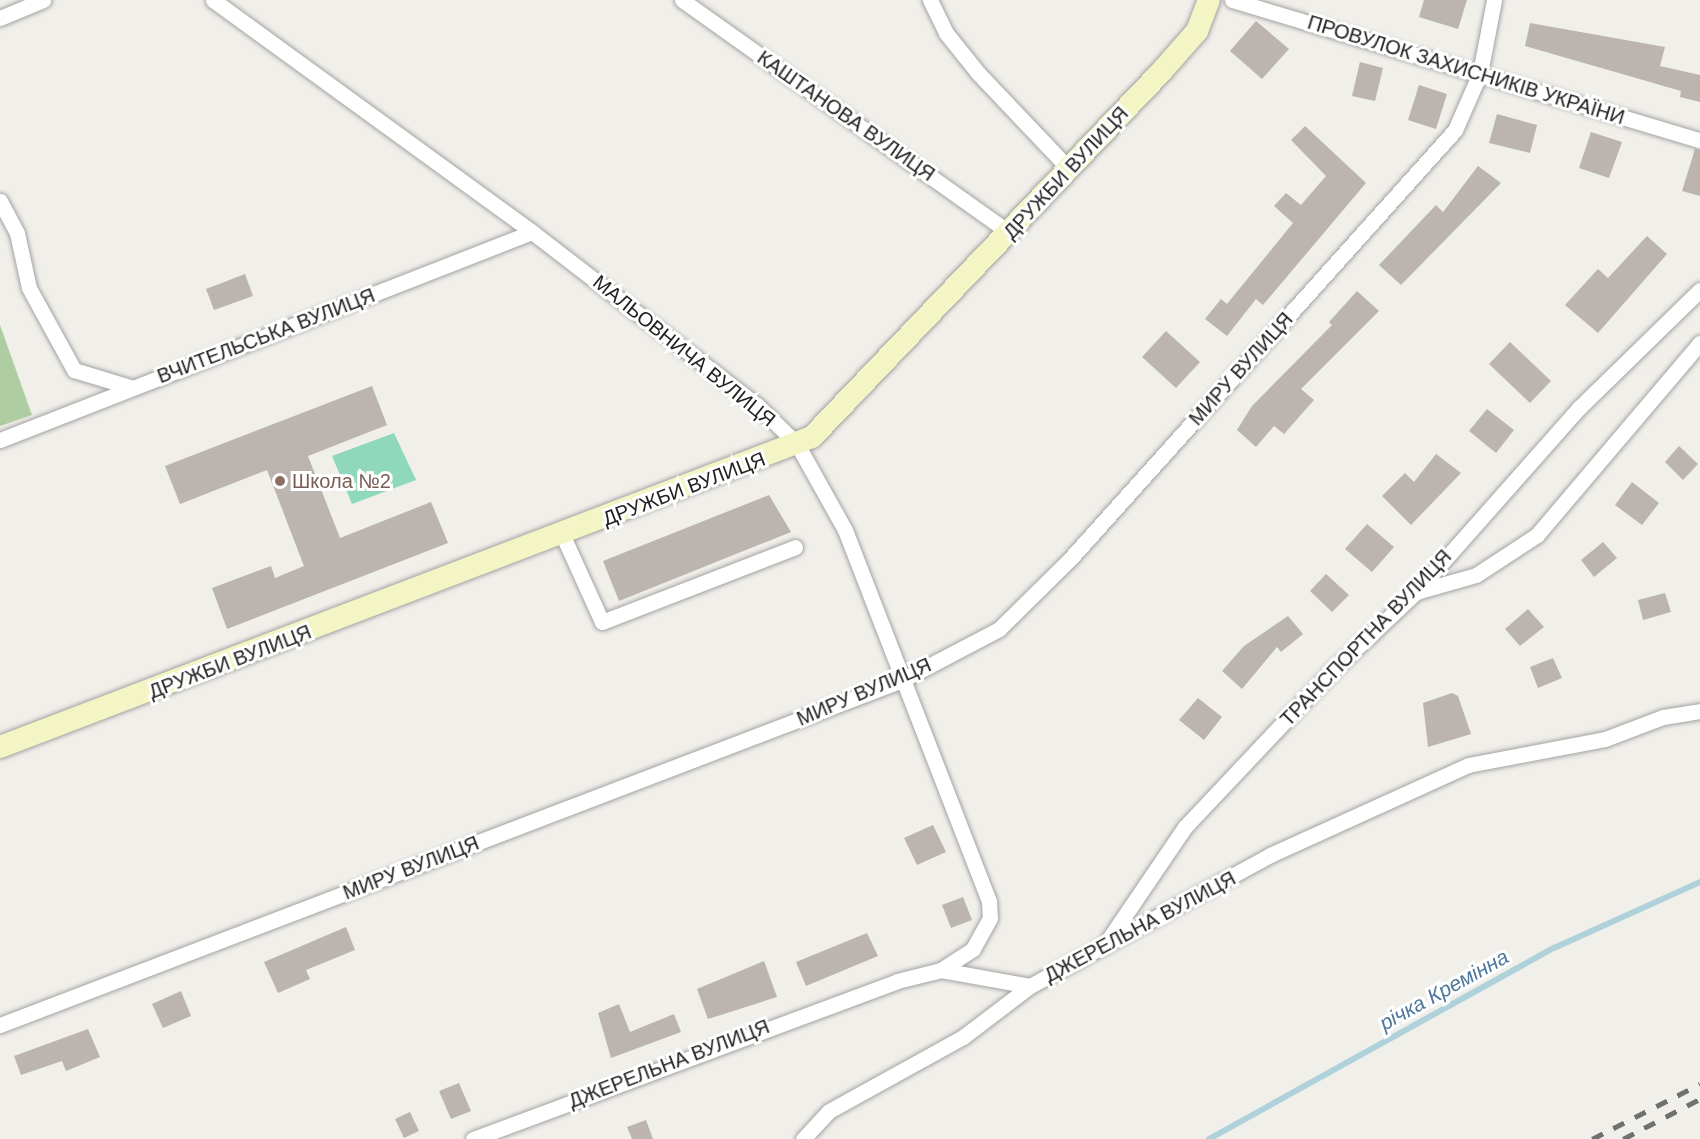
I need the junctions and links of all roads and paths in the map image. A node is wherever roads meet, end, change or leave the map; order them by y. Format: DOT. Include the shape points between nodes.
graph roads {
  1 [pos="43,0"];
  2 [pos="213,0"];
  3 [pos="682,0"];
  4 [pos="930,0"];
  5 [pos="1209,0"];
  6 [pos="1232,0"];
  7 [pos="1494,0"];
  8 [pos="0,18"];
  9 [pos="1480,73"];
  10 [pos="1700,140"];
  11 [pos="1069,169"];
  12 [pos="0,201"];
  13 [pos="532,231"];
  14 [pos="1010,233"];
  15 [pos="1700,290"];
  16 [pos="1700,343"];
  17 [pos="130,387"];
  18 [pos="0,440"];
  19 [pos="797,444"];
  20 [pos="563,536"];
  21 [pos="795,547"];
  22 [pos="1416,592"];
  23 [pos="902,680"];
  24 [pos="1700,711"];
  25 [pos="0,747"];
  26 [pos="1102,949"];
  27 [pos="941,970"];
  28 [pos="1030,986"];
  29 [pos="0,1025"];
  30 [pos="473,1139"];
  31 [pos="803,1139"];
  1 -- 8 [label="street"];
  2 -- 13 [label="street, МАЛЬОВНИЧА ВУЛИЦЯ"];
  3 -- 14 [label="street, КАШТАНОВА ВУЛИЦЯ"];
  4 -- 11 [label="street" via="946,33 978,74"];
  5 -- 11 [label="street, ДРУЖБИ ВУЛИЦЯ" via="1197,31"];
  6 -- 9 [label="street, ПРОВУЛОК ЗАХИСНИКІВ УКРАЇНИ"];
  7 -- 9 [label="street, МИРУ ВУЛИЦЯ"];
  9 -- 10 [label="street, ПРОВУЛОК ЗАХИСНИКІВ УКРАЇНИ"];
  9 -- 23 [label="street, МИРУ ВУЛИЦЯ" via="1455,130 1070,559 999,629"];
  11 -- 14 [label="street, ДРУЖБИ ВУЛИЦЯ"];
  12 -- 17 [label="street" via="17,233 29,288 74,370"];
  13 -- 17 [label="street, ВЧИТЕЛЬСЬКА ВУЛИЦЯ"];
  13 -- 19 [label="street, МАЛЬОВНИЧА ВУЛИЦЯ" via="757,405"];
  14 -- 19 [label="street, ДРУЖБИ ВУЛИЦЯ" via="834,419"];
  15 -- 22 [label="street, ТРАНСПОРТНА ВУЛИЦЯ" via="1579,408"];
  16 -- 22 [label="street" via="1537,535 1476,575"];
  17 -- 18 [label="street, ВЧИТЕЛЬСЬКА ВУЛИЦЯ"];
  19 -- 20 [label="street, ДРУЖБИ ВУЛИЦЯ"];
  19 -- 23 [label="street, МАЛЬОВНИЧА ВУЛИЦЯ" via="845,530"];
  20 -- 21 [label="street" via="602,622"];
  20 -- 25 [label="street, ДРУЖБИ ВУЛИЦЯ"];
  22 -- 26 [label="street, ТРАНСПОРТНА ВУЛИЦЯ" via="1330,673 1185,828"];
  23 -- 27 [label="street, МАЛЬОВНИЧА ВУЛИЦЯ" via="989,901 990,918 973,950"];
  23 -- 29 [label="street, МИРУ ВУЛИЦЯ"];
  24 -- 26 [label="street, ДЖЕРЕЛЬНА ВУЛИЦЯ" via="1663,717 1605,739 1468,765 1270,855"];
  26 -- 28 [label="street, ДЖЕРЕЛЬНА ВУЛИЦЯ"];
  27 -- 28 [label="street, ДЖЕРЕЛЬНА ВУЛИЦЯ"];
  27 -- 30 [label="street, ДЖЕРЕЛЬНА ВУЛИЦЯ" via="821,1006"];
  28 -- 31 [label="street" via="963,1037 829,1111"];
}
